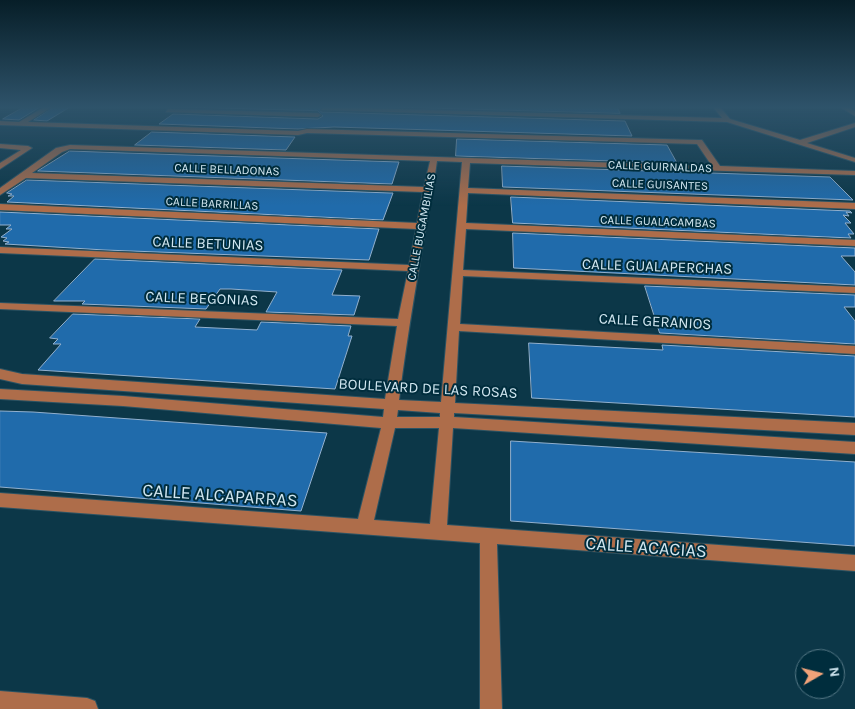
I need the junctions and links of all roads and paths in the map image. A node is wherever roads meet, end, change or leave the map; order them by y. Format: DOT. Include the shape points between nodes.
graph roads {
  1 [pos="631,140"];
  2 [pos="789,140"];
  3 [pos="808,140"];
  4 [pos="798,143"];
  5 [pos="0,146"];
  6 [pos="434,159"];
  7 [pos="466,160"];
  8 [pos="855,160"];
  9 [pos="0,168"];
  10 [pos="718,169"];
  11 [pos="855,173"];
  12 [pos="23,175"];
  13 [pos="430,190"];
  14 [pos="464,190"];
  15 [pos="0,192"];
  16 [pos="855,206"];
  17 [pos="0,207"];
  18 [pos="422,226"];
  19 [pos="461,226"];
  20 [pos="855,243"];
  21 [pos="0,250"];
  22 [pos="415,268"];
  23 [pos="457,273"];
  24 [pos="855,290"];
  25 [pos="0,306"];
  26 [pos="403,323"];
  27 [pos="453,327"];
  28 [pos="855,350"];
  29 [pos="0,374"];
  30 [pos="0,394"];
  31 [pos="392,404"];
  32 [pos="447,407"];
  33 [pos="446,422"];
  34 [pos="389,423"];
  35 [pos="855,429"];
  36 [pos="855,448"];
  37 [pos="0,500"];
  38 [pos="364,527"];
  39 [pos="438,532"];
  40 [pos="488,536"];
  41 [pos="855,563"];
  42 [pos="0,702"];
  43 [pos="87,709"];
  44 [pos="491,709"];
  1 -- 10 [label="street" via="699,142"];
  2 -- 4 [label="street"];
  3 -- 4 [label="street"];
  4 -- 8 [label="street"];
  5 -- 9 [label="street" via="28,148"];
  6 -- 7 [label="street, CALLE GUIRNALDAS"];
  6 -- 12 [label="street, CALLE BUGAMBILIAS" via="70,147 59,150"];
  6 -- 13 [label="street, CALLE BUGAMBILIAS"];
  7 -- 10 [label="street, CALLE GUIRNALDAS"];
  7 -- 14 [label="street"];
  10 -- 11 [label="street, CALLE GUIRNALDAS"];
  12 -- 13 [label="street, CALLE BELLADONAS"];
  12 -- 15 [label="street, CALLE BUGAMBILIAS"];
  13 -- 18 [label="street, CALLE BUGAMBILIAS"];
  14 -- 16 [label="street, CALLE GUISANTES"];
  14 -- 19 [label="street"];
  17 -- 18 [label="street, CALLE BARRILLAS"];
  18 -- 22 [label="street, CALLE BUGAMBILIAS"];
  19 -- 20 [label="street, CALLE GUALACAMBAS"];
  19 -- 23 [label="street"];
  21 -- 22 [label="street, CALLE BETUNIAS"];
  22 -- 26 [label="street, CALLE BUGAMBILIAS"];
  23 -- 24 [label="street, CALLE GUALAPERCHAS"];
  23 -- 27 [label="street"];
  25 -- 26 [label="street, CALLE BEGONIAS"];
  26 -- 31 [label="street, CALLE BUGAMBILIAS"];
  27 -- 28 [label="street, CALLE GERANIOS"];
  27 -- 32 [label="street"];
  29 -- 31 [label="street, BOULEVARD DE LAS ROSAS"];
  30 -- 34 [label="street"];
  31 -- 32 [label="street, BOULEVARD DE LAS ROSAS"];
  31 -- 34 [label="street, CALLE BUGAMBILIAS"];
  32 -- 33 [label="street"];
  32 -- 35 [label="street, BOULEVARD DE LAS ROSAS"];
  33 -- 34 [label="street"];
  33 -- 36 [label="street"];
  33 -- 39 [label="street"];
  34 -- 38 [label="street, CALLE BUGAMBILIAS"];
  37 -- 38 [label="street, CALLE ALCAPARRAS"];
  38 -- 39 [label="street, CALLE ALCAPARRAS"];
  39 -- 40 [label="street, CALLE ACACIAS"];
  40 -- 41 [label="street, CALLE ACACIAS"];
  40 -- 44 [label="street"];
  42 -- 43 [label="street"];
}
